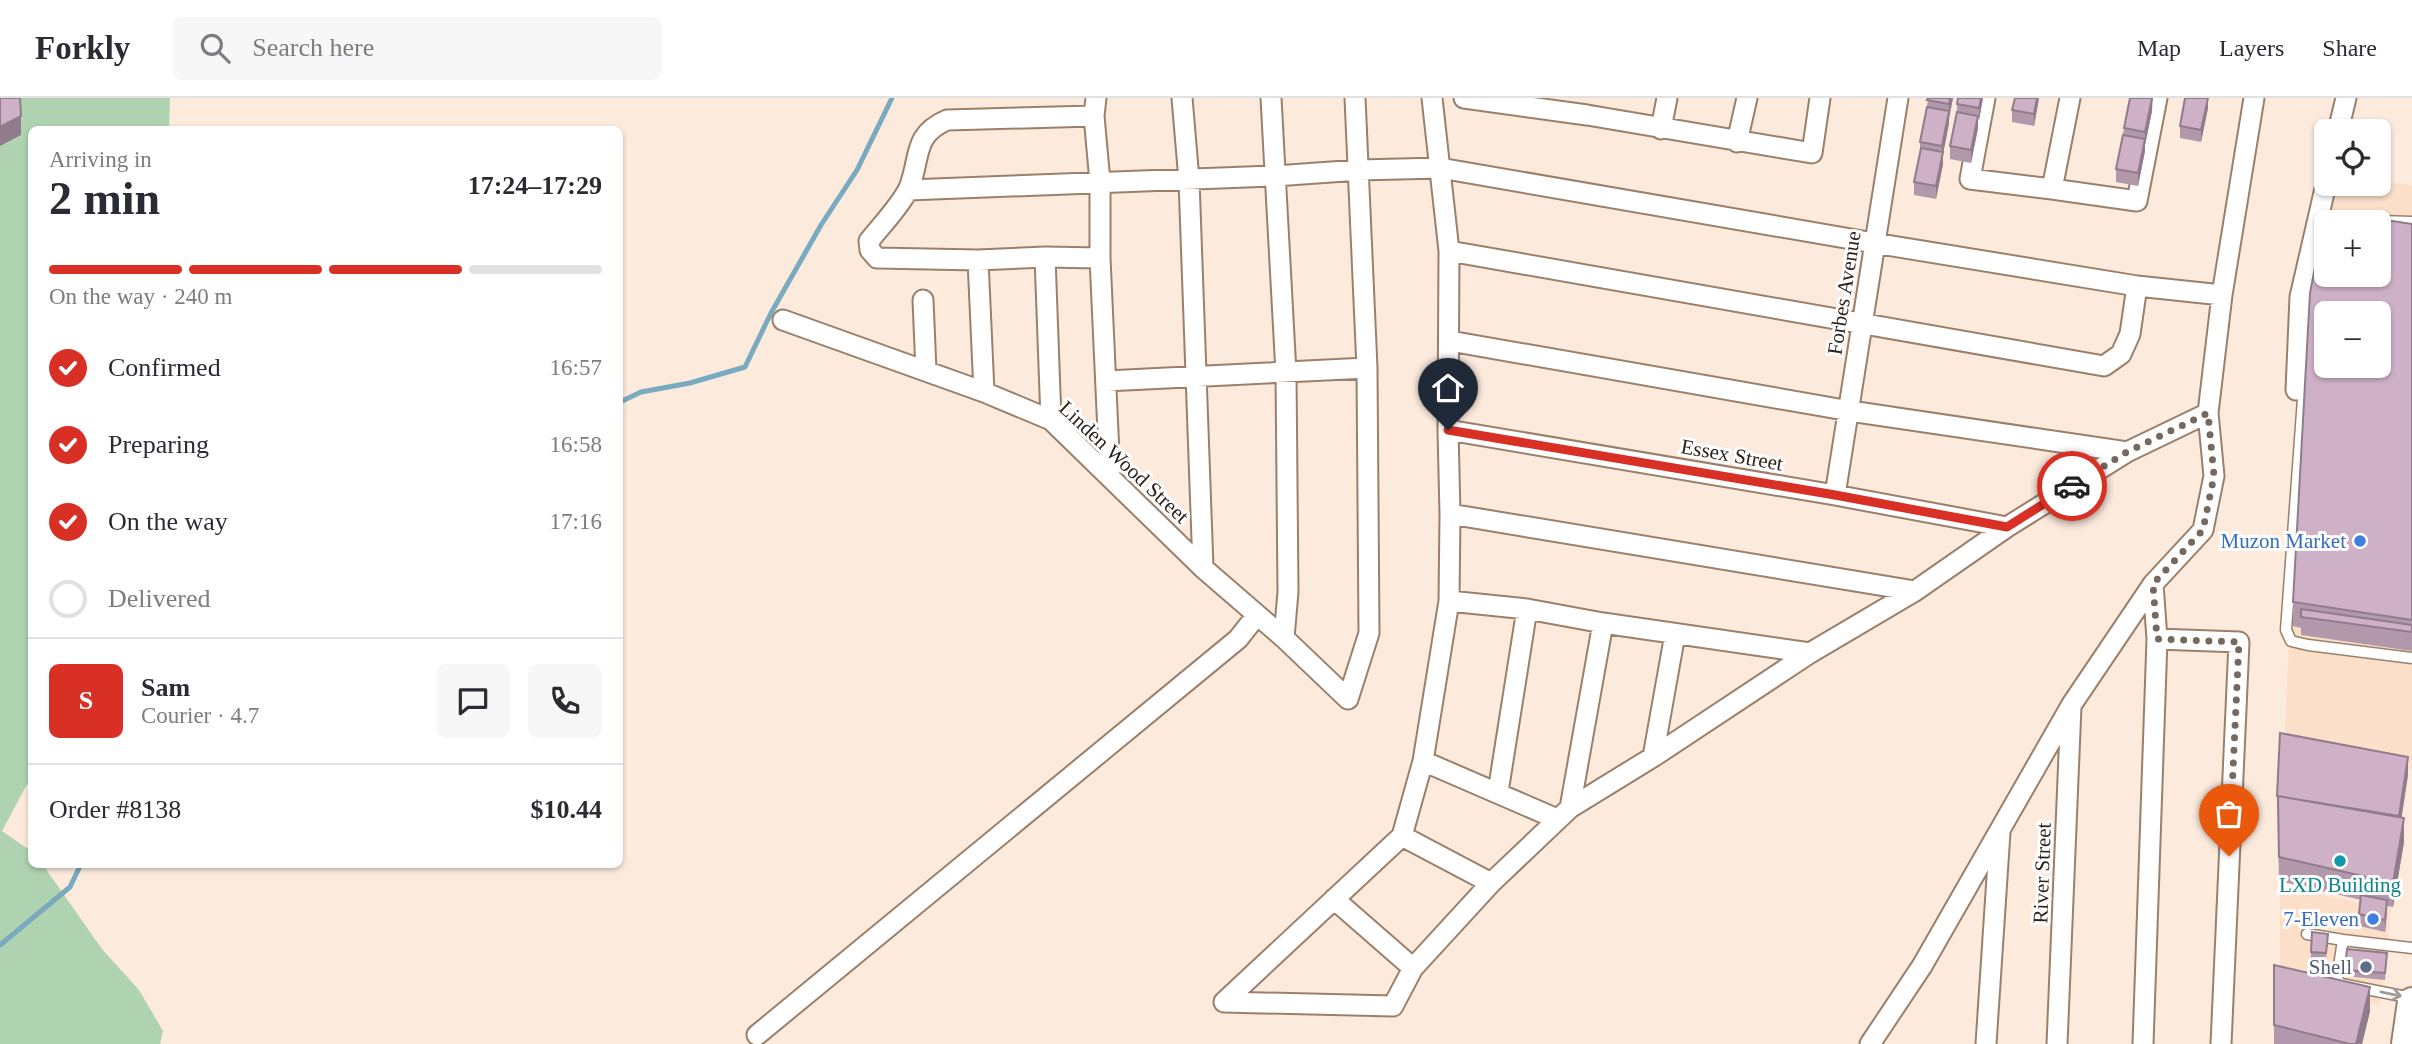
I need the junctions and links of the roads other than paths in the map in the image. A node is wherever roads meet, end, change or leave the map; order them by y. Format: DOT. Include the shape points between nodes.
graph roads {
  1 [pos="1182,98"];
  2 [pos="1271,98"];
  3 [pos="1355,98"];
  4 [pos="1432,98"];
  5 [pos="1464,98"];
  6 [pos="1667,98"];
  7 [pos="1746,98"];
  8 [pos="1821,98"];
  9 [pos="1898,98"];
  10 [pos="1984,98"];
  11 [pos="2070,98"];
  12 [pos="2157,98"];
  13 [pos="2254,98"];
  14 [pos="2346,98"];
  15 [pos="1589,106"];
  16 [pos="1095,107"];
  17 [pos="2342,119"];
  18 [pos="1661,129"];
  19 [pos="1737,142"];
  20 [pos="1440,168"];
  21 [pos="1359,170"];
  22 [pos="1275,176"];
  23 [pos="1189,180"];
  24 [pos="1100,182"];
  25 [pos="2052,189"];
  26 [pos="908,190"];
  27 [pos="2323,196"];
  28 [pos="2391,221"];
  29 [pos="2412,222"];
  30 [pos="1874,243"];
  31 [pos="1450,251"];
  32 [pos="1045,257"];
  33 [pos="1100,258"];
  34 [pos="978,260"];
  35 [pos="2137,286"];
  36 [pos="2314,286"];
  37 [pos="2222,295"];
  38 [pos="923,300"];
  39 [pos="783,320"];
  40 [pos="1861,324"];
  41 [pos="1450,341"];
  42 [pos="1367,368"];
  43 [pos="926,371"];
  44 [pos="1286,373"];
  45 [pos="1196,378"];
  46 [pos="1106,381"];
  47 [pos="2318,383"];
  48 [pos="2300,386"];
  49 [pos="984,392"];
  50 [pos="1850,411"];
  51 [pos="2208,413"];
  52 [pos="1051,420"];
  53 [pos="1448,430"];
  54 [pos="2127,452"];
  55 [pos="1110,475"];
  56 [pos="1835,495"];
  57 [pos="1450,514"];
  58 [pos="2007,527"];
  59 [pos="1203,568"];
  60 [pos="2153,584"];
  61 [pos="1914,592"];
  62 [pos="1449,601"];
  63 [pos="1527,609"];
  64 [pos="1258,615"];
  65 [pos="1604,623"];
  66 [pos="1675,634"];
  67 [pos="1284,638"];
  68 [pos="2157,639"];
  69 [pos="1810,653"];
  70 [pos="2412,658"];
  71 [pos="2071,704"];
  72 [pos="1653,757"];
  73 [pos="1423,761"];
  74 [pos="1498,792"];
  75 [pos="1563,814"];
  76 [pos="2000,826"];
  77 [pos="1402,835"];
  78 [pos="1491,883"];
  79 [pos="1335,899"];
  80 [pos="2307,934"];
  81 [pos="2343,940"];
  82 [pos="2412,948"];
  83 [pos="1413,968"];
  84 [pos="2412,1000"];
  85 [pos="757,1035"];
  86 [pos="1870,1044"];
  87 [pos="1986,1044"];
  88 [pos="2057,1044"];
  89 [pos="2143,1044"];
  90 [pos="2221,1044"];
  91 [pos="2406,1044"];
  1 -- 23 [label="street"];
  2 -- 22 [label="street"];
  3 -- 21 [label="street"];
  4 -- 20 [label="street"];
  5 -- 15 [label="street"];
  6 -- 18 [label="street"];
  7 -- 19 [label="street"];
  8 -- 19 [label="street" via="1812,153"];
  9 -- 30 [label="street, Forbes Avenue"];
  10 -- 25 [label="street" via="1970,179"];
  11 -- 25 [label="street"];
  12 -- 25 [label="street" via="2137,201"];
  13 -- 37 [label="street"];
  14 -- 17 [label="street"];
  15 -- 18 [label="street"];
  16 -- 24 [label="street"];
  16 -- 26 [label="street" via="947,120 933,126 923,137"];
  18 -- 19 [label="street"];
  20 -- 21 [label="street"];
  20 -- 30 [label="street"];
  20 -- 31 [label="street"];
  21 -- 22 [label="street"];
  21 -- 42 [label="street"];
  22 -- 23 [label="street"];
  22 -- 44 [label="street"];
  23 -- 24 [label="street"];
  23 -- 45 [label="street"];
  24 -- 26 [label="street"];
  24 -- 33 [label="street"];
  26 -- 34 [label="street" via="869,241 877,258"];
  27 -- 48 [label="street" via="2300,297"];
  28 -- 29 [label="lane"];
  30 -- 35 [label="street"];
  30 -- 40 [label="street, Forbes Avenue"];
  31 -- 40 [label="street"];
  31 -- 41 [label="street"];
  32 -- 33 [label="street"];
  32 -- 34 [label="street"];
  32 -- 52 [label="street"];
  33 -- 46 [label="street"];
  34 -- 49 [label="street"];
  35 -- 37 [label="street"];
  35 -- 40 [label="street" via="2130,334 2121,354 2104,366"];
  36 -- 48 [label="lane"];
  37 -- 51 [label="street"];
  38 -- 43 [label="street"];
  39 -- 43 [label="street, Linden Wood Street"];
  40 -- 50 [label="street, Forbes Avenue"];
  41 -- 50 [label="street"];
  41 -- 53 [label="street"];
  42 -- 44 [label="street"];
  42 -- 67 [label="street, Linden Wood Street" via="1369,633 1348,699"];
  43 -- 49 [label="street, Linden Wood Street"];
  44 -- 45 [label="street"];
  44 -- 67 [label="street" via="1288,592"];
  45 -- 46 [label="street"];
  45 -- 59 [label="street"];
  46 -- 55 [label="street"];
  47 -- 48 [label="lane"];
  48 -- 70 [label="lane" via="2286,630 2291,641 2308,645"];
  49 -- 52 [label="street, Linden Wood Street"];
  50 -- 54 [label="street"];
  50 -- 56 [label="street, Forbes Avenue"];
  51 -- 54 [label="street"];
  51 -- 60 [label="street" via="2214,476 2203,530"];
  52 -- 55 [label="street, Linden Wood Street"];
  53 -- 56 [label="street, Essex Street"];
  53 -- 57 [label="street"];
  54 -- 58 [label="street"];
  55 -- 59 [label="street, Linden Wood Street"];
  56 -- 58 [label="street, Essex Street"];
  57 -- 61 [label="street"];
  57 -- 62 [label="street"];
  58 -- 61 [label="street"];
  59 -- 64 [label="street, Linden Wood Street"];
  60 -- 68 [label="street"];
  60 -- 71 [label="street"];
  61 -- 69 [label="street"];
  62 -- 63 [label="street"];
  62 -- 73 [label="street"];
  63 -- 65 [label="street"];
  63 -- 74 [label="street"];
  64 -- 67 [label="street, Linden Wood Street"];
  64 -- 85 [label="street" via="1238,639"];
  65 -- 66 [label="street"];
  65 -- 75 [label="street"];
  66 -- 69 [label="street"];
  66 -- 72 [label="street"];
  68 -- 89 [label="street"];
  68 -- 90 [label="street" via="2239,642"];
  69 -- 72 [label="street"];
  71 -- 76 [label="street"];
  71 -- 88 [label="street, River Street"];
  72 -- 75 [label="street"];
  73 -- 74 [label="street"];
  73 -- 77 [label="street"];
  74 -- 75 [label="street"];
  75 -- 78 [label="street"];
  76 -- 86 [label="street" via="1922,966"];
  76 -- 87 [label="street"];
  77 -- 78 [label="street"];
  77 -- 79 [label="street"];
  78 -- 83 [label="street"];
  79 -- 83 [label="street"];
  79 -- 83 [label="street" via="1224,1002 1393,1006"];
  80 -- 81 [label="lane"];
  81 -- 82 [label="lane"];
  81 -- 84 [label="lane, one-way" via="2337,979 2341,984"];
  84 -- 91 [label="main road"];
}
